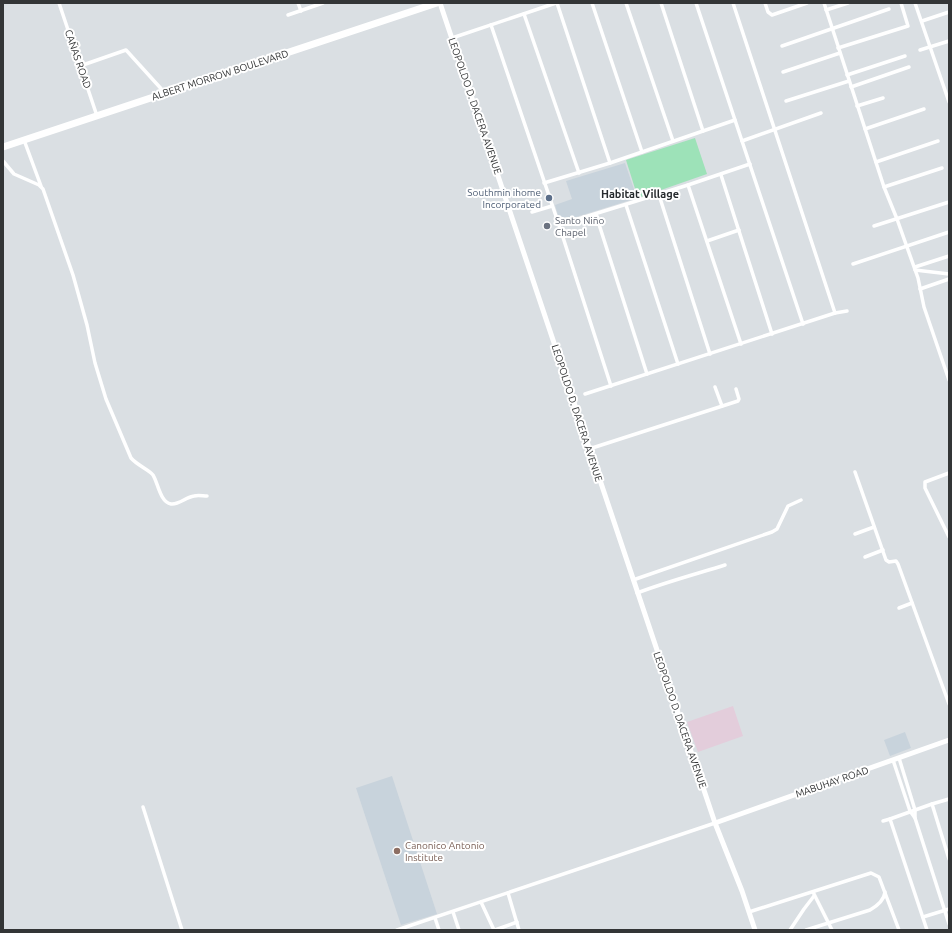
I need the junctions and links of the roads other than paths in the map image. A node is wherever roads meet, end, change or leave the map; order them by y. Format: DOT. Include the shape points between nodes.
graph roads {
  1 [pos="59,3"];
  2 [pos="298,3"];
  3 [pos="323,3"];
  4 [pos="437,3"];
  5 [pos="440,3"];
  6 [pos="557,3"];
  7 [pos="592,3"];
  8 [pos="626,3"];
  9 [pos="661,3"];
  10 [pos="696,3"];
  11 [pos="733,3"];
  12 [pos="765,3"];
  13 [pos="807,3"];
  14 [pos="824,3"];
  15 [pos="848,3"];
  16 [pos="901,3"];
  17 [pos="916,3"];
  18 [pos="889,9"];
  19 [pos="826,10"];
  20 [pos="301,11"];
  21 [pos="949,12"];
  22 [pos="524,14"];
  23 [pos="288,15"];
  24 [pos="922,21"];
  25 [pos="491,25"];
  26 [pos="832,28"];
  27 [pos="452,38"];
  28 [pos="949,40"];
  29 [pos="782,46"];
  30 [pos="930,47"];
  31 [pos="838,48"];
  32 [pos="920,50"];
  33 [pos="840,53"];
  34 [pos="905,56"];
  35 [pos="80,66"];
  36 [pos="909,68"];
  37 [pos="783,72"];
  38 [pos="847,75"];
  39 [pos="849,81"];
  40 [pos="851,87"];
  41 [pos="165,93"];
  42 [pos="883,98"];
  43 [pos="786,101"];
  44 [pos="949,102"];
  45 [pos="857,106"];
  46 [pos="924,109"];
  47 [pos="820,113"];
  48 [pos="97,116"];
  49 [pos="735,120"];
  50 [pos="775,129"];
  51 [pos="865,129"];
  52 [pos="704,131"];
  53 [pos="24,140"];
  54 [pos="673,141"];
  55 [pos="742,141"];
  56 [pos="938,141"];
  57 [pos="3,147"];
  58 [pos="642,152"];
  59 [pos="3,161"];
  60 [pos="876,162"];
  61 [pos="610,163"];
  62 [pos="750,164"];
  63 [pos="942,168"];
  64 [pos="579,173"];
  65 [pos="721,175"];
  66 [pos="544,183"];
  67 [pos="688,185"];
  68 [pos="884,187"];
  69 [pos="43,189"];
  70 [pos="659,195"];
  71 [pos="949,202"];
  72 [pos="626,205"];
  73 [pos="552,206"];
  74 [pos="532,212"];
  75 [pos="596,215"];
  76 [pos="897,219"];
  77 [pos="559,225"];
  78 [pos="874,226"];
  79 [pos="739,230"];
  80 [pos="949,232"];
  81 [pos="707,241"];
  82 [pos="907,246"];
  83 [pos="949,256"];
  84 [pos="853,264"];
  85 [pos="915,269"];
  86 [pos="949,274"];
  87 [pos="949,279"];
  88 [pos="920,289"];
  89 [pos="847,311"];
  90 [pos="835,313"];
  91 [pos="803,324"];
  92 [pos="772,334"];
  93 [pos="741,344"];
  94 [pos="710,354"];
  95 [pos="678,364"];
  96 [pos="647,374"];
  97 [pos="949,380"];
  98 [pos="611,386"];
  99 [pos="715,387"];
  100 [pos="736,389"];
  101 [pos="585,394"];
  102 [pos="722,406"];
  103 [pos="589,450"];
  104 [pos="855,472"];
  105 [pos="949,473"];
  106 [pos="207,496"];
  107 [pos="801,500"];
  108 [pos="874,527"];
  109 [pos="855,534"];
  110 [pos="949,537"];
  111 [pos="882,550"];
  112 [pos="865,557"];
  113 [pos="725,565"];
  114 [pos="633,580"];
  115 [pos="637,593"];
  116 [pos="912,604"];
  117 [pos="899,608"];
  118 [pos="949,704"];
  119 [pos="949,740"];
  120 [pos="899,758"];
  121 [pos="893,760"];
  122 [pos="910,793"];
  123 [pos="904,795"];
  124 [pos="949,799"];
  125 [pos="932,804"];
  126 [pos="143,807"];
  127 [pos="915,810"];
  128 [pos="910,811"];
  129 [pos="914,818"];
  130 [pos="890,819"];
  131 [pos="883,821"];
  132 [pos="715,823"];
  133 [pos="949,858"];
  134 [pos="884,889"];
  135 [pos="508,893"];
  136 [pos="814,894"];
  137 [pos="481,902"];
  138 [pos="947,910"];
  139 [pos="453,912"];
  140 [pos="749,912"];
  141 [pos="923,917"];
  142 [pos="435,918"];
  143 [pos="517,922"];
  144 [pos="829,922"];
  145 [pos="949,924"];
  146 [pos="182,930"];
  147 [pos="397,930"];
  148 [pos="439,930"];
  149 [pos="459,930"];
  150 [pos="494,930"];
  151 [pos="519,930"];
  152 [pos="755,930"];
  153 [pos="790,930"];
  154 [pos="806,930"];
  155 [pos="832,930"];
  156 [pos="899,930"];
  157 [pos="927,930"];
  1 -- 35 [label="street, CAÑAS ROAD"];
  2 -- 20 [label="street"];
  3 -- 20 [label="street"];
  4 -- 41 [label="highway, ALBERT MORROW BOULEVARD"];
  5 -- 27 [label="main road, LEOPOLDO D. DACERA AVENUE"];
  6 -- 22 [label="street"];
  6 -- 61 [label="street"];
  7 -- 58 [label="street"];
  8 -- 54 [label="street"];
  9 -- 52 [label="street"];
  10 -- 49 [label="street"];
  11 -- 50 [label="street"];
  12 -- 13 [label="street" via="772,15"];
  14 -- 19 [label="street"];
  15 -- 19 [label="street"];
  16 -- 31 [label="street" via="908,26"];
  17 -- 24 [label="street"];
  18 -- 26 [label="street"];
  19 -- 26 [label="street"];
  20 -- 23 [label="street"];
  21 -- 24 [label="street"];
  22 -- 25 [label="street"];
  22 -- 64 [label="street"];
  24 -- 30 [label="street"];
  25 -- 27 [label="street"];
  25 -- 66 [label="street"];
  26 -- 29 [label="street"];
  26 -- 31 [label="street"];
  27 -- 103 [label="main road, LEOPOLDO D. DACERA AVENUE"];
  28 -- 30 [label="street"];
  30 -- 32 [label="street"];
  30 -- 44 [label="street"];
  31 -- 33 [label="street"];
  33 -- 37 [label="street"];
  33 -- 38 [label="street"];
  34 -- 38 [label="street"];
  35 -- 41 [label="street" via="126,50"];
  35 -- 48 [label="street, CAÑAS ROAD"];
  36 -- 40 [label="street"];
  38 -- 39 [label="street"];
  39 -- 40 [label="street"];
  39 -- 43 [label="street"];
  40 -- 45 [label="street"];
  41 -- 48 [label="highway, ALBERT MORROW BOULEVARD"];
  42 -- 45 [label="street"];
  45 -- 51 [label="street"];
  46 -- 51 [label="street"];
  47 -- 50 [label="street"];
  48 -- 53 [label="highway, ALBERT MORROW BOULEVARD"];
  49 -- 52 [label="street"];
  49 -- 55 [label="street"];
  50 -- 55 [label="street"];
  50 -- 90 [label="street"];
  51 -- 60 [label="street"];
  52 -- 54 [label="street"];
  53 -- 57 [label="highway, ALBERT MORROW BOULEVARD"];
  53 -- 69 [label="street"];
  54 -- 58 [label="street"];
  55 -- 62 [label="street"];
  56 -- 60 [label="street"];
  58 -- 61 [label="street"];
  59 -- 69 [label="street" via="14,174"];
  60 -- 68 [label="street"];
  61 -- 64 [label="street"];
  62 -- 65 [label="street"];
  62 -- 91 [label="street"];
  63 -- 68 [label="street"];
  64 -- 66 [label="street"];
  65 -- 67 [label="street"];
  65 -- 79 [label="street"];
  66 -- 73 [label="street"];
  67 -- 70 [label="street"];
  67 -- 81 [label="street"];
  68 -- 76 [label="street"];
  69 -- 106 [label="street" via="73,275 106,399 131,458 153,474 166,502 175,504 194,496"];
  70 -- 72 [label="street"];
  70 -- 94 [label="street"];
  71 -- 76 [label="street"];
  72 -- 75 [label="street"];
  72 -- 95 [label="street"];
  73 -- 74 [label="street"];
  73 -- 77 [label="street"];
  75 -- 77 [label="street"];
  75 -- 96 [label="street"];
  76 -- 78 [label="street"];
  76 -- 82 [label="street"];
  77 -- 98 [label="street"];
  79 -- 81 [label="street"];
  79 -- 92 [label="street"];
  80 -- 82 [label="street"];
  81 -- 93 [label="street"];
  82 -- 84 [label="street"];
  82 -- 85 [label="street"];
  83 -- 85 [label="street"];
  85 -- 86 [label="street"];
  85 -- 88 [label="street"];
  87 -- 88 [label="street"];
  88 -- 97 [label="street"];
  89 -- 90 [label="street"];
  90 -- 91 [label="street"];
  91 -- 92 [label="street"];
  92 -- 93 [label="street"];
  93 -- 94 [label="street"];
  94 -- 95 [label="street"];
  95 -- 96 [label="street"];
  96 -- 98 [label="street"];
  98 -- 101 [label="street"];
  99 -- 102 [label="street"];
  100 -- 102 [label="street" via="739,400"];
  102 -- 103 [label="street"];
  103 -- 114 [label="main road, LEOPOLDO D. DACERA AVENUE"];
  104 -- 108 [label="street"];
  105 -- 110 [label="street" via="925,482 925,488"];
  107 -- 114 [label="street" via="788,506 777,529 772,532"];
  108 -- 109 [label="street"];
  108 -- 111 [label="street"];
  111 -- 112 [label="street"];
  111 -- 116 [label="street" via="887,562 896,561 898,564"];
  113 -- 115 [label="street"];
  114 -- 115 [label="main road, LEOPOLDO D. DACERA AVENUE"];
  115 -- 132 [label="main road, LEOPOLDO D. DACERA AVENUE"];
  116 -- 117 [label="street"];
  116 -- 118 [label="street"];
  119 -- 120 [label="main road, MABUHAY ROAD"];
  120 -- 121 [label="main road, MABUHAY ROAD"];
  120 -- 122 [label="street"];
  121 -- 123 [label="street"];
  121 -- 132 [label="main road, MABUHAY ROAD"];
  122 -- 123 [label="street"];
  122 -- 127 [label="street"];
  123 -- 128 [label="street"];
  124 -- 125 [label="street"];
  125 -- 127 [label="street"];
  125 -- 133 [label="street"];
  126 -- 146 [label="street"];
  127 -- 128 [label="street"];
  127 -- 129 [label="street"];
  128 -- 129 [label="street"];
  128 -- 130 [label="street"];
  129 -- 138 [label="street"];
  130 -- 131 [label="street"];
  130 -- 141 [label="street"];
  132 -- 135 [label="street"];
  132 -- 140 [label="main road, LEOPOLDO D. DACERA AVENUE"];
  134 -- 136 [label="street" via="879,877 871,873"];
  134 -- 144 [label="street" via="883,899 875,907"];
  134 -- 156 [label="street"];
  135 -- 137 [label="street"];
  135 -- 143 [label="street"];
  136 -- 140 [label="street"];
  136 -- 144 [label="street"];
  136 -- 153 [label="street"];
  137 -- 139 [label="street"];
  137 -- 150 [label="street"];
  138 -- 141 [label="street"];
  138 -- 145 [label="street"];
  139 -- 142 [label="street"];
  139 -- 149 [label="street"];
  140 -- 152 [label="main road, LEOPOLDO D. DACERA AVENUE"];
  141 -- 157 [label="street"];
  142 -- 147 [label="street"];
  142 -- 148 [label="street"];
  143 -- 150 [label="street"];
  143 -- 151 [label="street"];
  144 -- 154 [label="street"];
  144 -- 155 [label="street"];
}
